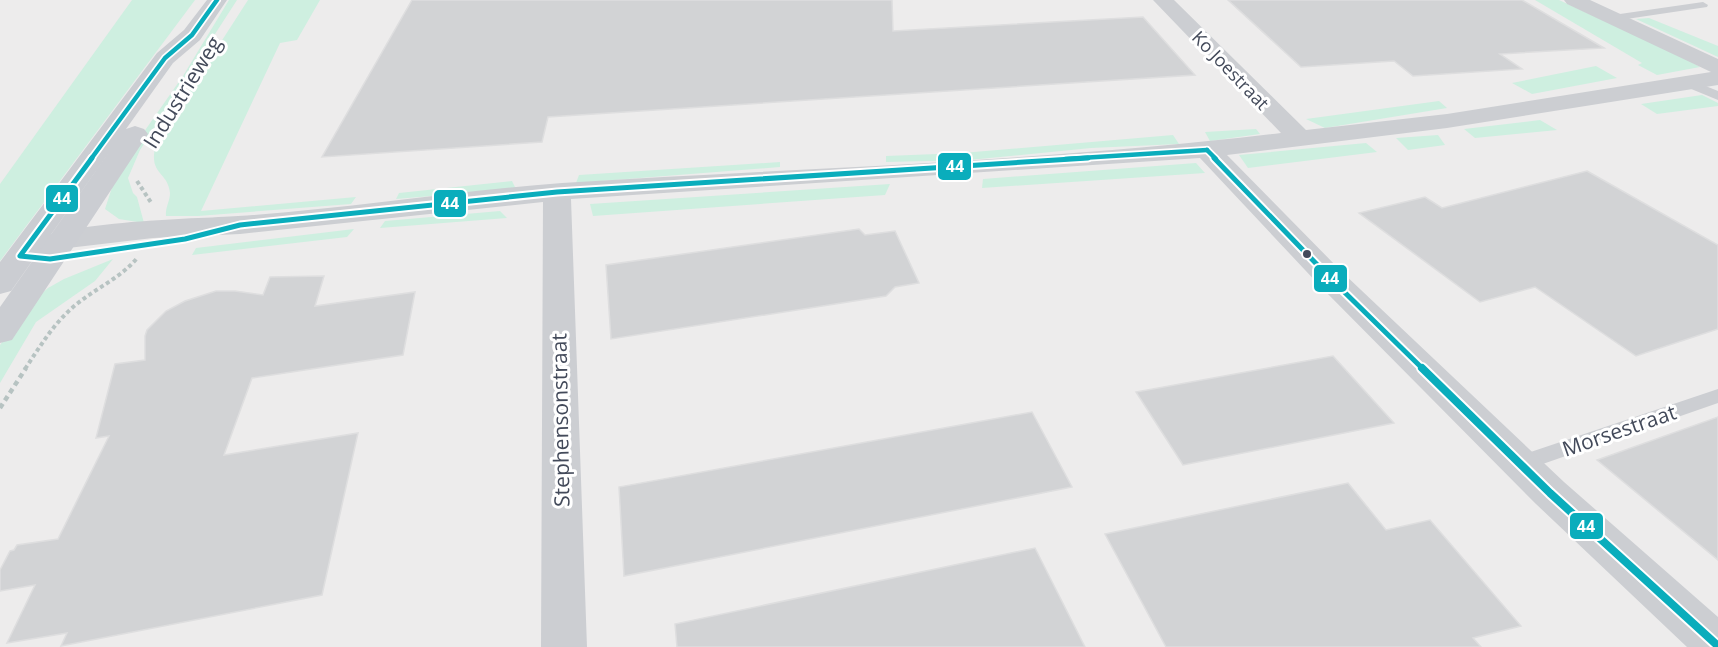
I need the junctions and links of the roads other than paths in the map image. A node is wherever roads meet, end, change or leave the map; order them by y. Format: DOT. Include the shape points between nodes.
graph roads {
  1 [pos="217,0"];
  2 [pos="1163,0"];
  3 [pos="1574,0"];
  4 [pos="1703,5"];
  5 [pos="1613,18"];
  6 [pos="192,35"];
  7 [pos="1718,67"];
  8 [pos="1718,78"];
  9 [pos="1688,83"];
  10 [pos="1718,96"];
  11 [pos="1301,139"];
  12 [pos="1207,150"];
  13 [pos="557,192"];
  14 [pos="44,252"];
  15 [pos="0,284"];
  16 [pos="0,332"];
  17 [pos="1718,396"];
  18 [pos="1520,464"];
  19 [pos="1715,639"];
  20 [pos="564,647"];
  1 -- 6 [label="main road, Industrieweg"];
  2 -- 11 [label="street, Ko Joestraat"];
  3 -- 5 [label="street"];
  4 -- 5 [label="lane"];
  5 -- 7 [label="street"];
  6 -- 14 [label="main road, Industrieweg" via="165,58"];
  6 -- 14 [label="main road, Industrieweg" via="189,56"];
  8 -- 9 [label="street"];
  9 -- 10 [label="lane"];
  9 -- 11 [label="street" via="1447,121"];
  11 -- 12 [label="street"];
  12 -- 13 [label="street"];
  12 -- 18 [label="street" via="1331,279"];
  13 -- 14 [label="street" via="240,225"];
  13 -- 20 [label="street, Stephensonstraat"];
  14 -- 15 [label="main road, Industrieweg"];
  14 -- 16 [label="main road, Industrieweg"];
  17 -- 18 [label="lane, Morsestraat"];
  18 -- 19 [label="street"];
}
